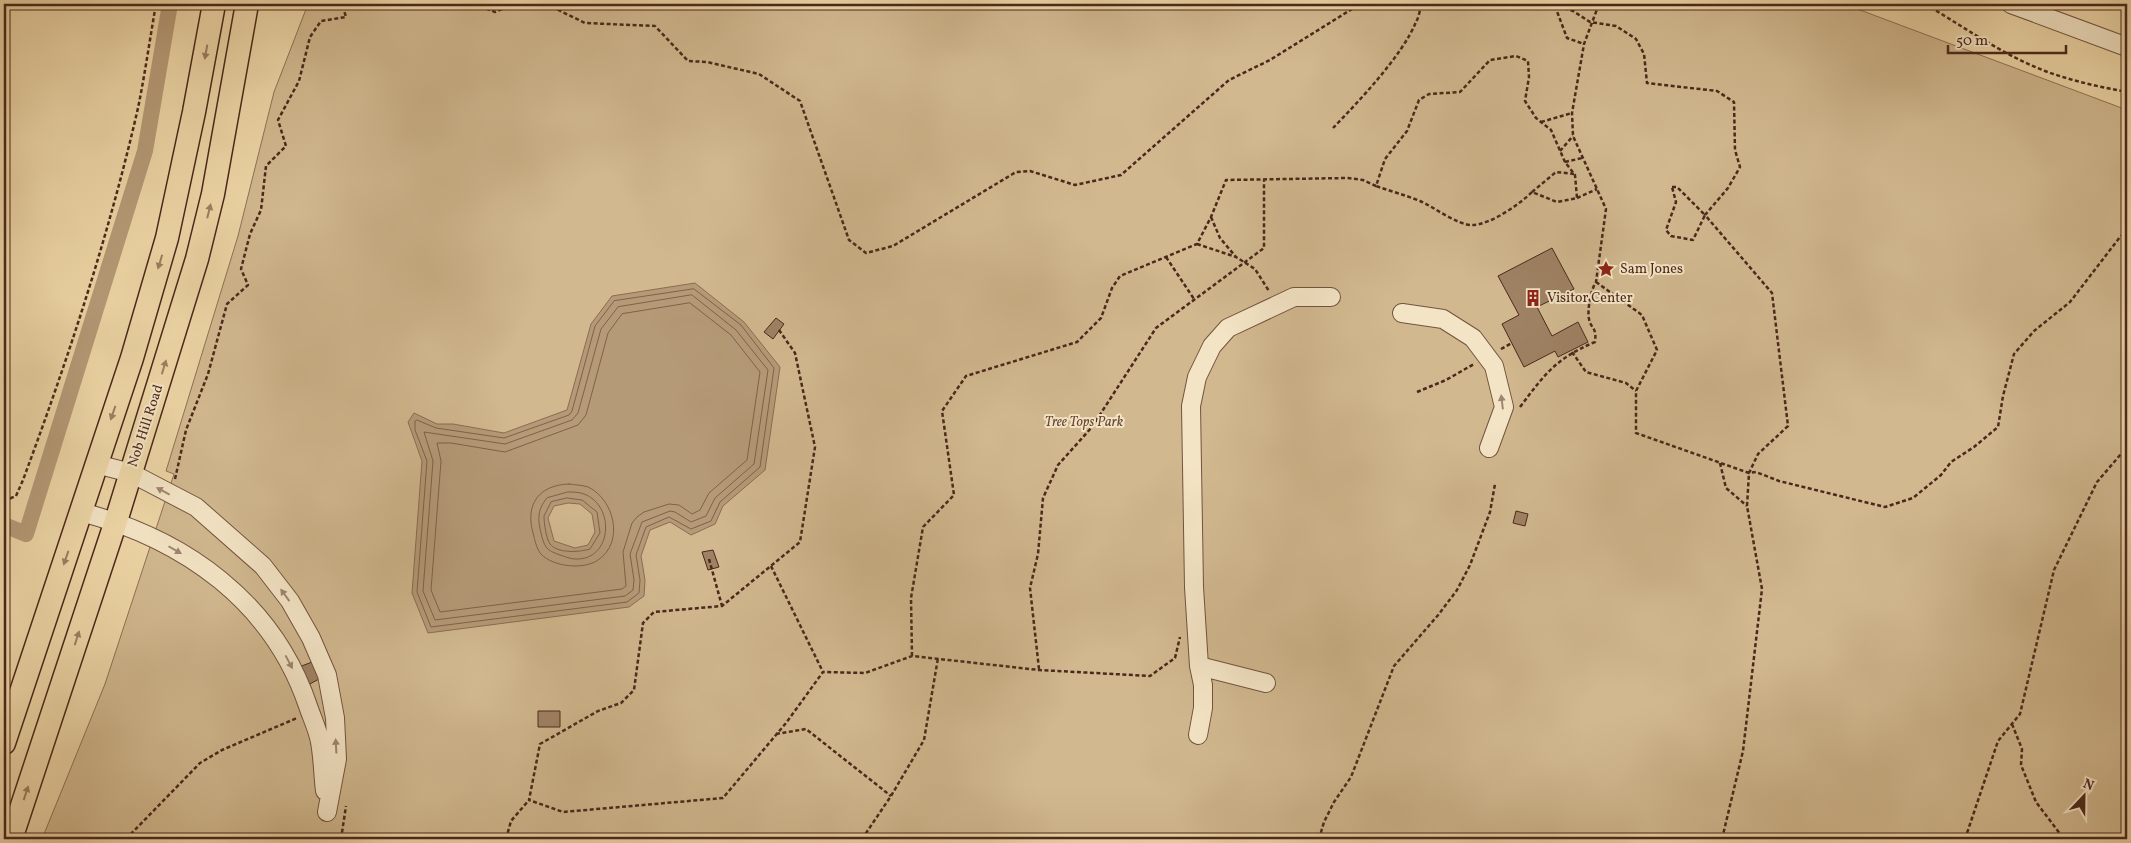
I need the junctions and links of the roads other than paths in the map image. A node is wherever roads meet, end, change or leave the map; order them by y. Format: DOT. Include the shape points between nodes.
graph roads {
  1 [pos="214,4"];
  2 [pos="247,4"];
  3 [pos="2011,4"];
  4 [pos="2127,47"];
  5 [pos="1331,297"];
  6 [pos="1402,313"];
  7 [pos="1489,448"];
  8 [pos="96,464"];
  9 [pos="130,474"];
  10 [pos="81,512"];
  11 [pos="116,521"];
  12 [pos="1199,666"];
  13 [pos="1266,683"];
  14 [pos="1198,735"];
  15 [pos="4,743"];
  16 [pos="11,839"];
  1 -- 8 [label="main road, one-way" via="167,238 132,358"];
  9 -- 2 [label="main road, Nob Hill Road, one-way" via="197,259 213,194"];
  3 -- 4 [label="street"];
  5 -- 12 [label="street" via="1294,297 1228,328 1212,346 1197,377 1191,406"];
  7 -- 6 [label="street, one-way" via="1504,408 1494,366 1473,338 1443,319"];
  8 -- 9 [label="street"];
  8 -- 10 [label="main road"];
  9 -- 11 [label="main road, Nob Hill Road"];
  11 -- 9 [label="street, one-way" via="219,577 255,612 283,651 300,683 320,741 327,812 337,759 335,718 327,675 290,601 263,566 196,507"];
  10 -- 11 [label="street"];
  10 -- 15 [label="main road, one-way"];
  16 -- 11 [label="main road, Nob Hill Road, one-way"];
  12 -- 13 [label="street"];
  12 -- 14 [label="street" via="1203,708"];
}
